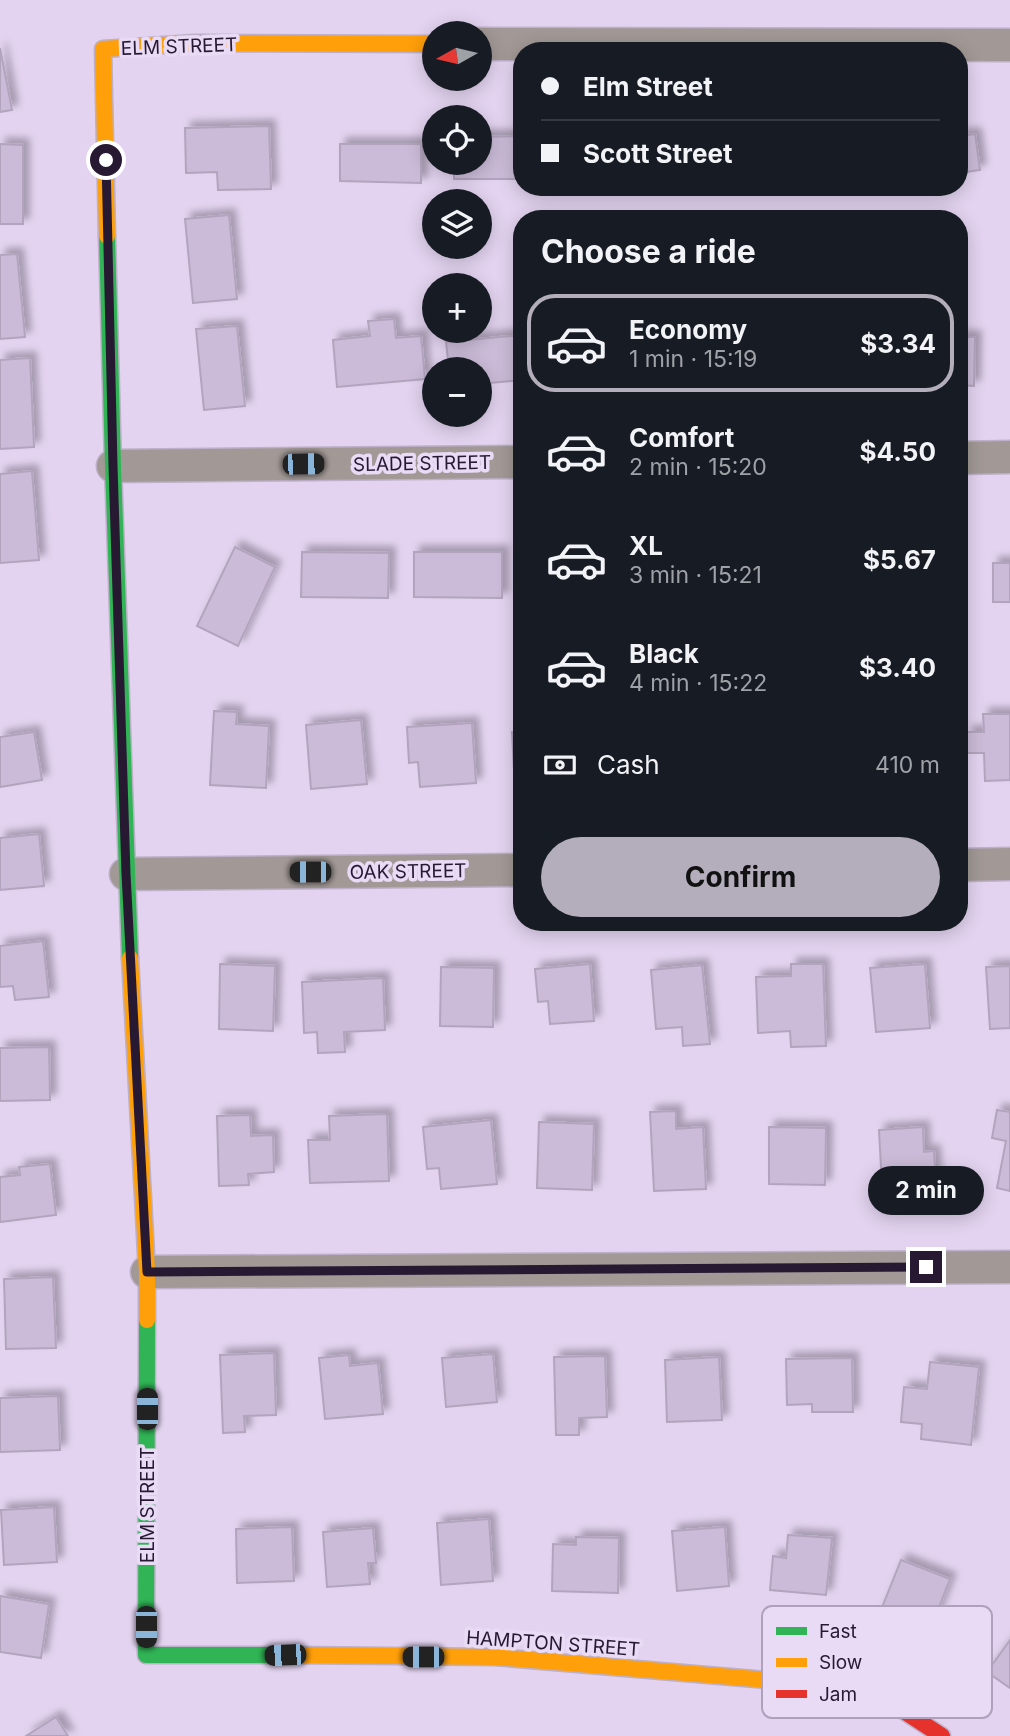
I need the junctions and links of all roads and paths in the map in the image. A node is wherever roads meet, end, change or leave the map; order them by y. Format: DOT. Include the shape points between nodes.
graph roads {
  1 [pos="422,44"];
  2 [pos="492,44"];
  3 [pos="513,44"];
  4 [pos="968,45"];
  5 [pos="1010,45"];
  6 [pos="1010,457"];
  7 [pos="968,458"];
  8 [pos="513,462"];
  9 [pos="113,466"];
  10 [pos="1010,864"];
  11 [pos="968,865"];
  12 [pos="513,870"];
  13 [pos="126,874"];
  14 [pos="1010,1267"];
  15 [pos="147,1272"];
  16 [pos="146,1655"];
  17 [pos="762,1680"];
  18 [pos="914,1718"];
  19 [pos="942,1736"];
  1 -- 9 [label="street, ELM STREET" via="195,43 103,49"];
  2 -- 3 [label="street"];
  4 -- 5 [label="street"];
  6 -- 7 [label="street"];
  8 -- 9 [label="street, SLADE STREET"];
  9 -- 13 [label="street, ELM STREET"];
  10 -- 11 [label="street"];
  12 -- 13 [label="street, OAK STREET"];
  13 -- 15 [label="street, ELM STREET"];
  14 -- 15 [label="street"];
  15 -- 16 [label="street, ELM STREET"];
  16 -- 17 [label="street, HAMPTON STREET" via="495,1657"];
  18 -- 19 [label="street, HAMPTON STREET"];
}
